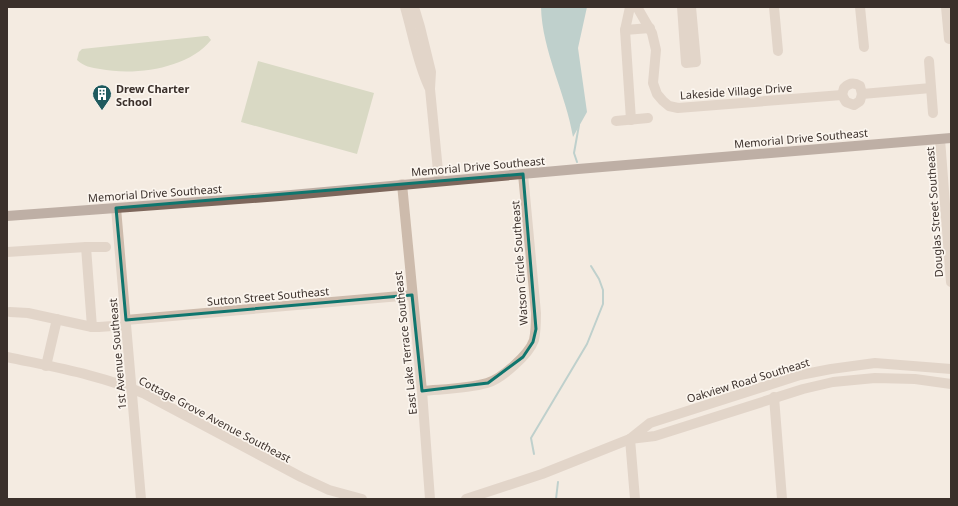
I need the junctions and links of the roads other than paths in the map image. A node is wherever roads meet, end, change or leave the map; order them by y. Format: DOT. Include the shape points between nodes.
graph roads {
  1 [pos="405,7"];
  2 [pos="414,7"];
  3 [pos="630,7"];
  4 [pos="637,7"];
  5 [pos="682,7"];
  6 [pos="691,7"];
  7 [pos="774,7"];
  8 [pos="860,7"];
  9 [pos="946,7"];
  10 [pos="650,28"];
  11 [pos="625,30"];
  12 [pos="949,39"];
  13 [pos="864,47"];
  14 [pos="778,51"];
  15 [pos="929,61"];
  16 [pos="931,88"];
  17 [pos="430,89"];
  18 [pos="862,94"];
  19 [pos="842,95"];
  20 [pos="933,112"];
  21 [pos="648,118"];
  22 [pos="631,120"];
  23 [pos="616,121"];
  24 [pos="951,138"];
  25 [pos="940,139"];
  26 [pos="523,174"];
  27 [pos="440,181"];
  28 [pos="402,184"];
  29 [pos="116,208"];
  30 [pos="7,216"];
  31 [pos="86,247"];
  32 [pos="106,247"];
  33 [pos="7,252"];
  34 [pos="951,282"];
  35 [pos="412,295"];
  36 [pos="10,312"];
  37 [pos="57,319"];
  38 [pos="126,323"];
  39 [pos="92,326"];
  40 [pos="7,357"];
  41 [pos="46,366"];
  42 [pos="951,369"];
  43 [pos="951,384"];
  44 [pos="131,388"];
  45 [pos="422,391"];
  46 [pos="774,397"];
  47 [pos="630,438"];
  48 [pos="141,499"];
  49 [pos="362,499"];
  50 [pos="430,499"];
  51 [pos="466,499"];
  52 [pos="636,499"];
  53 [pos="782,499"];
  1 -- 17 [label="street" via="422,72"];
  2 -- 17 [label="street" via="431,72"];
  3 -- 11 [label="street"];
  4 -- 10 [label="street, Lakeside Village Drive"];
  5 -- 6 [label="street" via="686,63 696,62"];
  7 -- 14 [label="street"];
  8 -- 13 [label="street"];
  9 -- 12 [label="street"];
  10 -- 11 [label="street"];
  10 -- 19 [label="street, Lakeside Village Drive" via="656,50 653,83 657,94 669,106 678,108"];
  11 -- 22 [label="street"];
  15 -- 16 [label="street"];
  16 -- 18 [label="street"];
  16 -- 20 [label="street"];
  17 -- 27 [label="street"];
  18 -- 19 [label="street" via="860,101 854,105 846,102"];
  18 -- 19 [label="street" via="860,86 850,84 844,88"];
  21 -- 22 [label="street"];
  22 -- 23 [label="street"];
  24 -- 25 [label="main road, Memorial Drive Southeast"];
  25 -- 26 [label="main road, Memorial Drive Southeast"];
  25 -- 34 [label="street, Douglas Street Southeast"];
  26 -- 27 [label="main road, Memorial Drive Southeast"];
  26 -- 45 [label="street, Watson Circle Southeast" via="536,313 533,342 523,357 500,377 488,383"];
  27 -- 28 [label="main road, Memorial Drive Southeast"];
  28 -- 29 [label="main road, Memorial Drive Southeast"];
  28 -- 35 [label="street, East Lake Terrace Southeast"];
  29 -- 30 [label="main road, Memorial Drive Southeast"];
  29 -- 38 [label="street, 1st Avenue Southeast"];
  31 -- 32 [label="street"];
  31 -- 33 [label="street"];
  31 -- 39 [label="street"];
  35 -- 38 [label="street, Sutton Street Southeast"];
  35 -- 45 [label="street, East Lake Terrace Southeast"];
  36 -- 37 [label="street, Sutton Street Southeast"];
  37 -- 39 [label="street, Sutton Street Southeast"];
  37 -- 41 [label="street"];
  38 -- 39 [label="street, Sutton Street Southeast"];
  38 -- 44 [label="street, 1st Avenue Southeast"];
  40 -- 41 [label="street, Cottage Grove Avenue Southeast"];
  41 -- 44 [label="street, Cottage Grove Avenue Southeast" via="93,376"];
  42 -- 47 [label="street, Oakview Road Southeast" via="875,363 831,369 650,424"];
  43 -- 46 [label="street, Oakview Road Southeast" via="915,379 875,378 833,382"];
  44 -- 48 [label="street, 1st Avenue Southeast"];
  44 -- 49 [label="street, Cottage Grove Avenue Southeast" via="300,477 329,490"];
  45 -- 50 [label="street, East Lake Terrace Southeast"];
  46 -- 47 [label="street, Oakview Road Southeast" via="655,436"];
  46 -- 53 [label="street"];
  47 -- 51 [label="street, Oakview Road Southeast" via="542,474"];
  47 -- 52 [label="street"];
}
